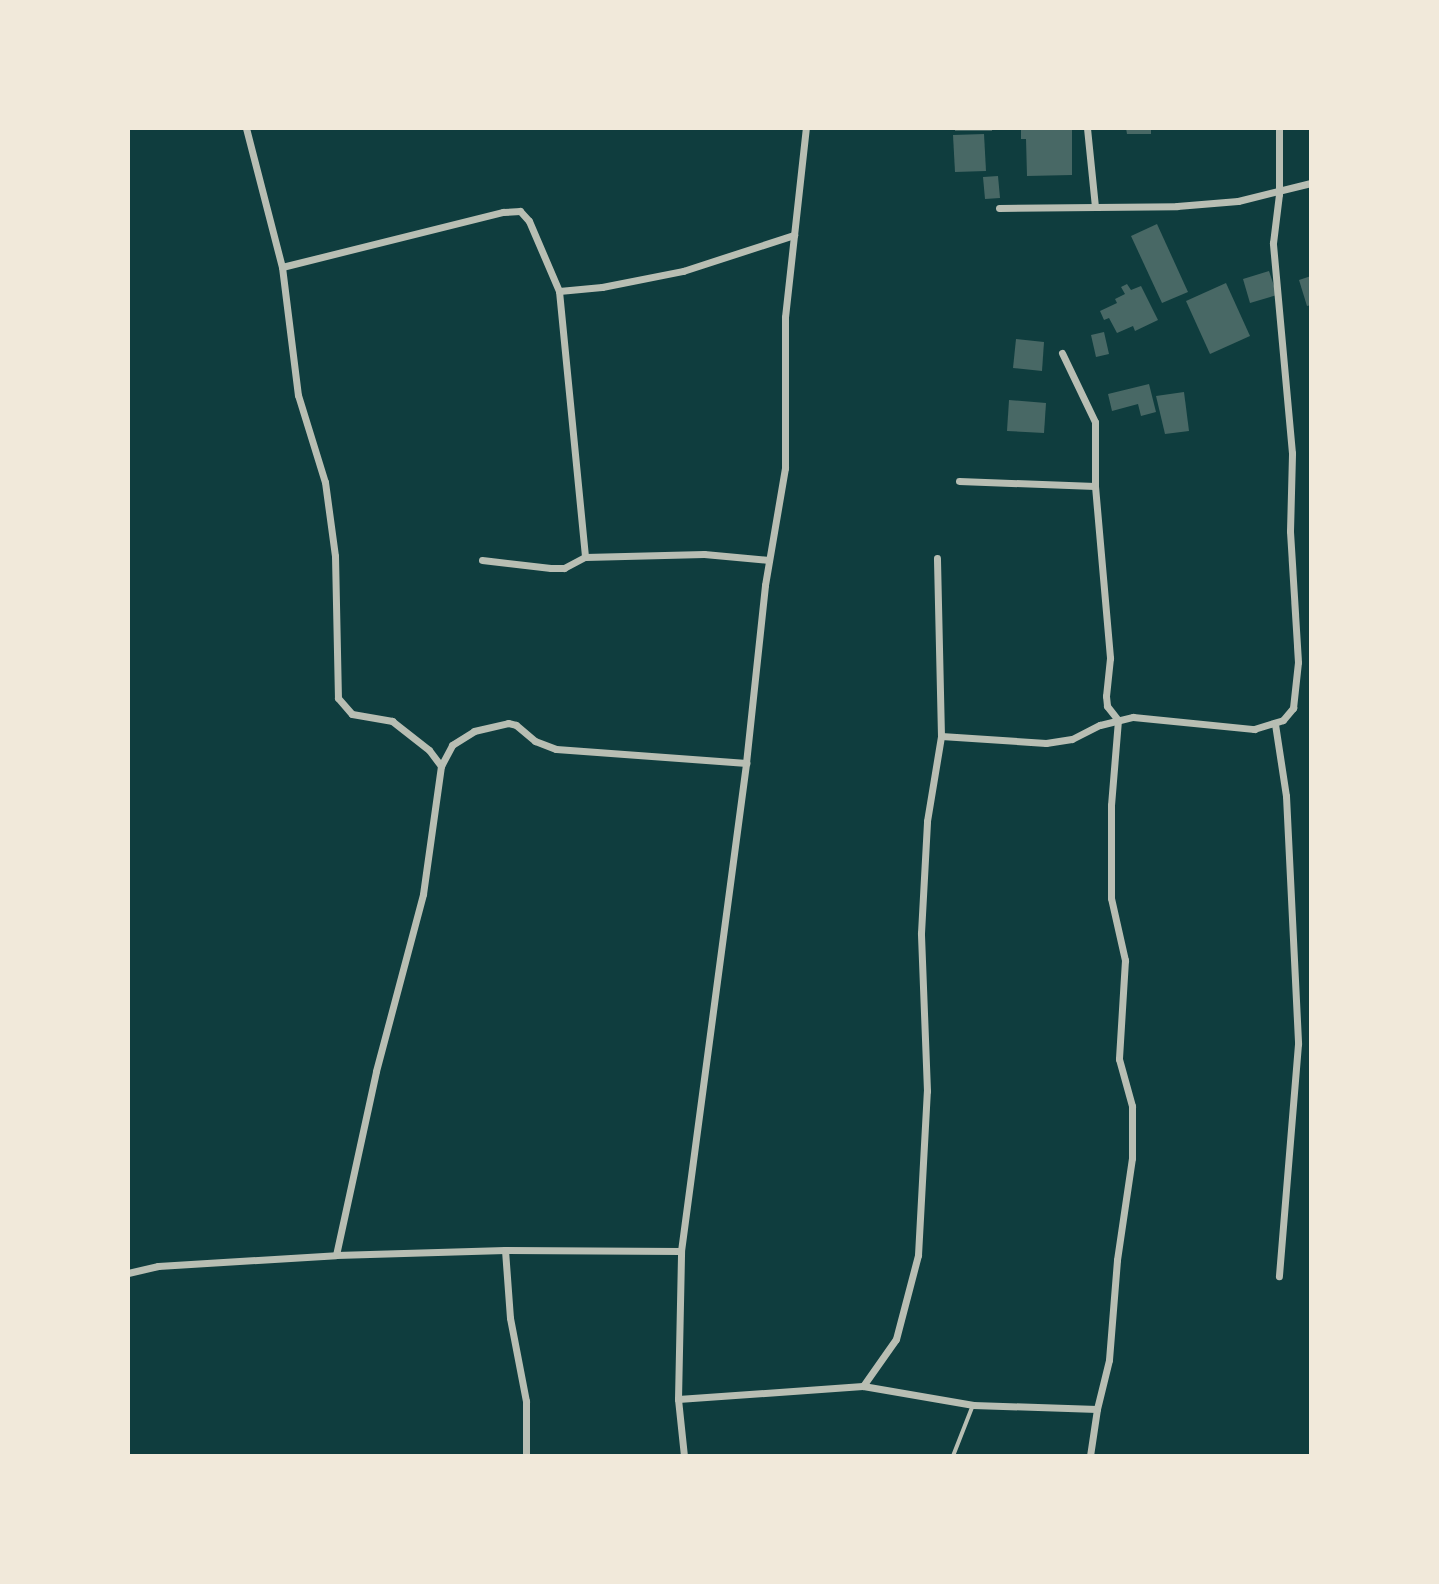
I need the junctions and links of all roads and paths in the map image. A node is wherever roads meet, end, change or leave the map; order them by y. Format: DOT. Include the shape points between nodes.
graph roads {
  1 [pos="246,128"];
  2 [pos="806,128"];
  3 [pos="1087,128"];
  4 [pos="1279,128"];
  5 [pos="1311,183"];
  6 [pos="1279,194"];
  7 [pos="1095,207"];
  8 [pos="999,208"];
  9 [pos="794,235"];
  10 [pos="282,267"];
  11 [pos="559,291"];
  12 [pos="1062,353"];
  13 [pos="959,481"];
  14 [pos="1095,486"];
  15 [pos="585,557"];
  16 [pos="937,558"];
  17 [pos="482,560"];
  18 [pos="769,560"];
  19 [pos="1118,720"];
  20 [pos="1275,724"];
  21 [pos="941,736"];
  22 [pos="746,763"];
  23 [pos="441,766"];
  24 [pos="505,1250"];
  25 [pos="681,1251"];
  26 [pos="336,1255"];
  27 [pos="128,1273"];
  28 [pos="1279,1276"];
  29 [pos="863,1386"];
  30 [pos="678,1399"];
  31 [pos="973,1405"];
  32 [pos="1097,1409"];
  33 [pos="526,1456"];
  34 [pos="684,1456"];
  35 [pos="953,1456"];
  36 [pos="1090,1456"];
  1 -- 10 [label="street"];
  2 -- 9 [label="street"];
  3 -- 7 [label="street"];
  4 -- 6 [label="street"];
  5 -- 6 [label="street"];
  6 -- 7 [label="street" via="1192,205"];
  6 -- 20 [label="street" via="1273,243 1292,453 1290,531 1298,662 1293,708"];
  7 -- 8 [label="street"];
  9 -- 11 [label="street" via="683,271"];
  9 -- 18 [label="street" via="785,317 787,445"];
  10 -- 11 [label="street" via="520,211"];
  10 -- 23 [label="street" via="298,395 321,464 333,533 338,698 352,714 392,721"];
  11 -- 15 [label="street"];
  12 -- 14 [label="street" via="1095,422"];
  13 -- 14 [label="street"];
  14 -- 19 [label="street" via="1110,658 1106,696"];
  15 -- 17 [label="street" via="564,568"];
  15 -- 18 [label="street" via="704,554"];
  16 -- 21 [label="street"];
  18 -- 22 [label="street"];
  19 -- 20 [label="street" via="1157,719 1235,730"];
  19 -- 21 [label="street" via="1072,739 1046,743"];
  19 -- 32 [label="street" via="1111,898 1125,960 1119,1059 1132,1106 1132,1158 1109,1360"];
  20 -- 28 [label="street" via="1286,796 1298,1044"];
  21 -- 29 [label="street" via="927,821 921,933 927,1091 918,1255 896,1339"];
  22 -- 23 [label="street" via="556,749 508,723 462,736"];
  22 -- 25 [label="street"];
  23 -- 26 [label="street" via="423,894 376,1071"];
  24 -- 25 [label="street"];
  24 -- 26 [label="street"];
  24 -- 33 [label="street" via="510,1318 526,1401"];
  25 -- 30 [label="street"];
  26 -- 27 [label="street" via="158,1266"];
  29 -- 30 [label="street"];
  29 -- 31 [label="street"];
  30 -- 34 [label="street"];
  31 -- 32 [label="street"];
  31 -- 35 [label="lane"];
  32 -- 36 [label="street"];
}
